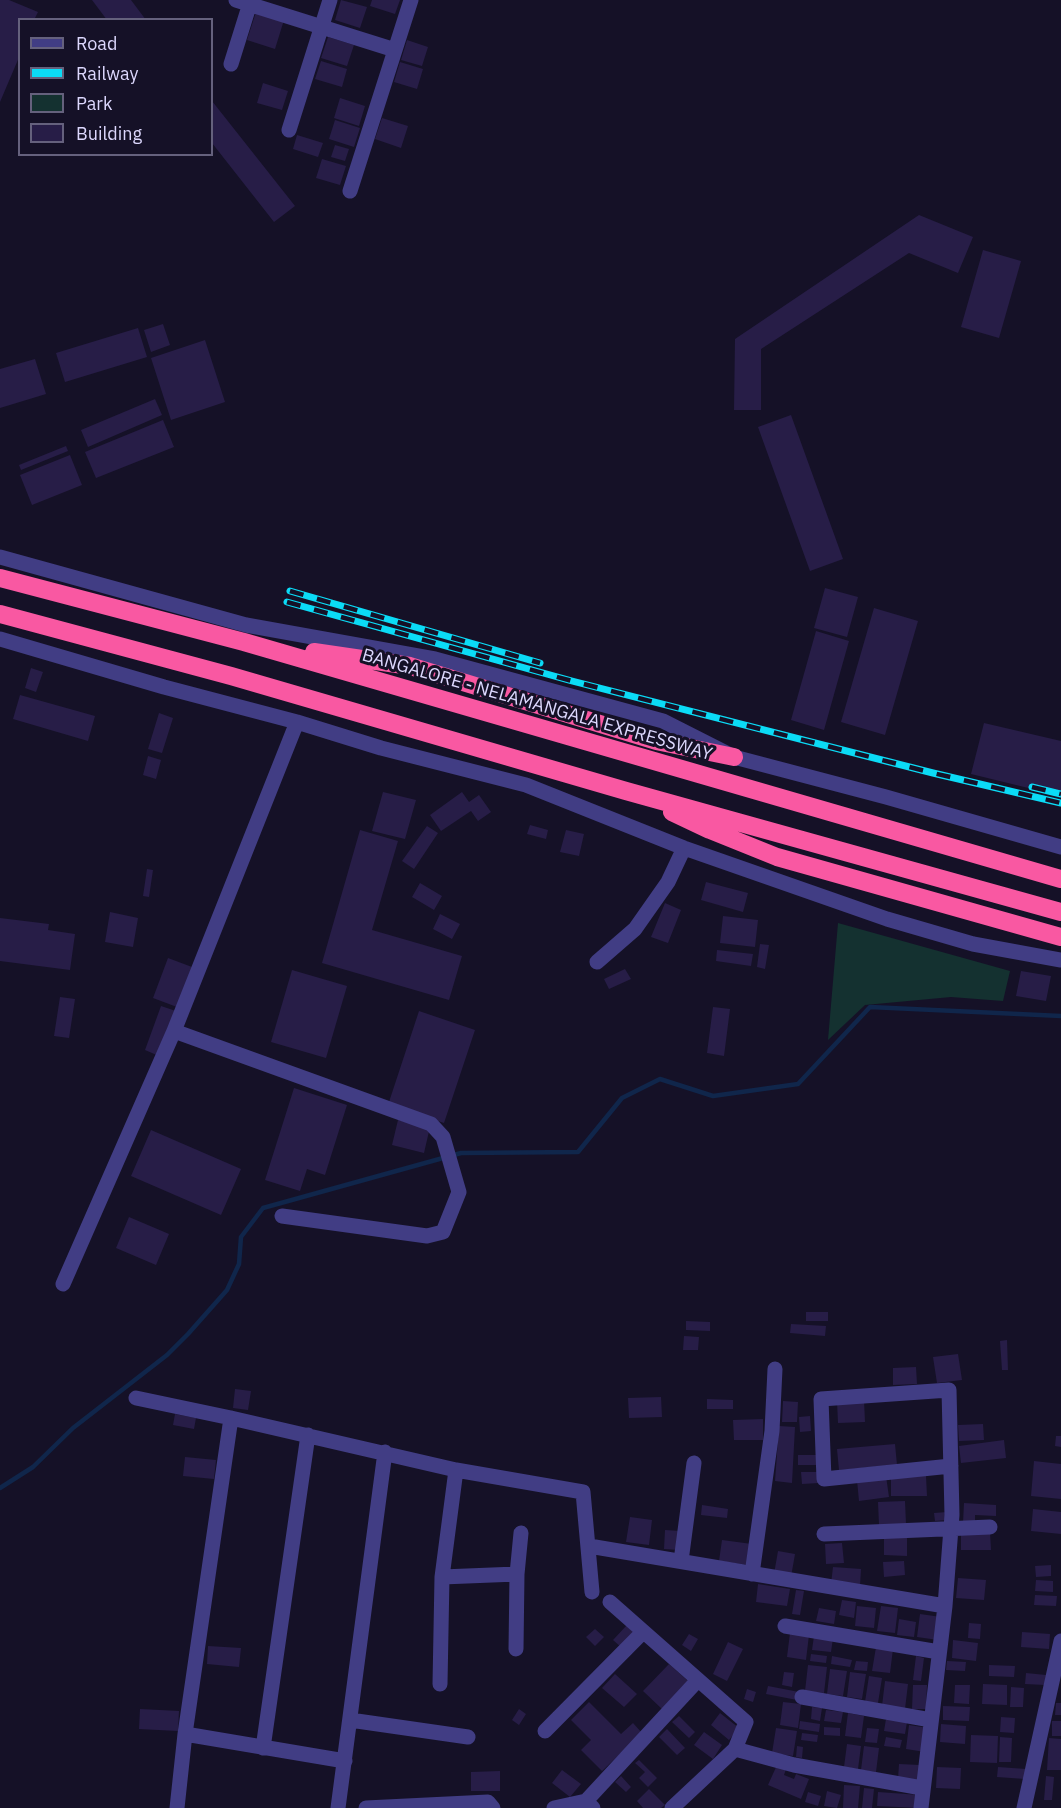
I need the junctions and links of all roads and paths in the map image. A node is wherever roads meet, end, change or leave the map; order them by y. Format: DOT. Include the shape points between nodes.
graph roads {
  1 [pos="330,0"];
  2 [pos="411,0"];
  3 [pos="246,1"];
  4 [pos="321,27"];
  5 [pos="395,50"];
  6 [pos="231,64"];
  7 [pos="288,130"];
  8 [pos="350,191"];
  9 [pos="0,557"];
  10 [pos="0,578"];
  11 [pos="0,614"];
  12 [pos="0,639"];
  13 [pos="244,642"];
  14 [pos="297,722"];
  15 [pos="734,756"];
  16 [pos="626,790"];
  17 [pos="1061,847"];
  18 [pos="684,848"];
  19 [pos="1061,879"];
  20 [pos="1061,912"];
  21 [pos="1061,937"];
  22 [pos="1061,960"];
  23 [pos="597,962"];
  24 [pos="174,1031"];
  25 [pos="282,1216"];
  26 [pos="63,1284"];
  27 [pos="775,1369"];
  28 [pos="136,1398"];
  29 [pos="231,1418"];
  30 [pos="308,1435"];
  31 [pos="385,1452"];
  32 [pos="694,1463"];
  33 [pos="951,1466"];
  34 [pos="456,1470"];
  35 [pos="990,1527"];
  36 [pos="951,1528"];
  37 [pos="521,1533"];
  38 [pos="825,1534"];
  39 [pos="589,1546"];
  40 [pos="681,1561"];
  41 [pos="517,1574"];
  42 [pos="752,1574"];
  43 [pos="442,1577"];
  44 [pos="592,1592"];
  45 [pos="610,1602"];
  46 [pos="945,1606"];
  47 [pos="785,1626"];
  48 [pos="643,1632"];
  49 [pos="1061,1641"];
  50 [pos="516,1649"];
  51 [pos="939,1652"];
  52 [pos="698,1680"];
  53 [pos="440,1684"];
  54 [pos="801,1697"];
  55 [pos="350,1720"];
  56 [pos="931,1720"];
  57 [pos="545,1731"];
  58 [pos="185,1734"];
  59 [pos="468,1737"];
  60 [pos="262,1748"];
  61 [pos="735,1749"];
  62 [pos="345,1761"];
  63 [pos="922,1788"];
  64 [pos="590,1805"];
  65 [pos="177,1808"];
  66 [pos="338,1808"];
  67 [pos="366,1808"];
  68 [pos="493,1808"];
  69 [pos="555,1808"];
  70 [pos="672,1808"];
  71 [pos="921,1808"];
  72 [pos="1024,1808"];
  1 -- 4 [label="street"];
  2 -- 5 [label="street"];
  3 -- 4 [label="street"];
  3 -- 6 [label="street"];
  4 -- 5 [label="street"];
  4 -- 7 [label="street"];
  5 -- 8 [label="street"];
  9 -- 15 [label="street" via="246,625 435,659 663,722"];
  10 -- 13 [label="highway, BANGALORE - NELAMANGALA EXPRESSWAY"];
  11 -- 16 [label="highway"];
  12 -- 14 [label="street"];
  13 -- 15 [label="highway" via="410,666 656,741"];
  13 -- 19 [label="highway, BANGALORE - NELAMANGALA EXPRESSWAY"];
  14 -- 18 [label="street" via="526,785"];
  14 -- 24 [label="street"];
  15 -- 17 [label="street"];
  16 -- 20 [label="highway"];
  16 -- 21 [label="highway" via="777,857"];
  18 -- 22 [label="street" via="886,919 973,944"];
  18 -- 23 [label="street" via="668,882 635,930"];
  24 -- 25 [label="street" via="431,1124 443,1137 459,1192 443,1232 427,1236"];
  24 -- 26 [label="street"];
  27 -- 42 [label="street" via="772,1431"];
  28 -- 29 [label="street"];
  29 -- 30 [label="street"];
  29 -- 58 [label="street"];
  30 -- 31 [label="street"];
  30 -- 60 [label="street"];
  31 -- 34 [label="street"];
  31 -- 55 [label="street"];
  32 -- 40 [label="street"];
  33 -- 33 [label="street" via="824,1479 820,1399 949,1390"];
  33 -- 36 [label="street"];
  34 -- 39 [label="street" via="583,1492"];
  34 -- 43 [label="street"];
  35 -- 36 [label="street"];
  36 -- 38 [label="street"];
  36 -- 46 [label="street"];
  37 -- 41 [label="street"];
  39 -- 40 [label="street"];
  39 -- 44 [label="street"];
  40 -- 42 [label="street"];
  41 -- 43 [label="street"];
  41 -- 50 [label="street"];
  42 -- 46 [label="street"];
  43 -- 53 [label="street"];
  45 -- 48 [label="street"];
  46 -- 51 [label="street"];
  47 -- 51 [label="street"];
  48 -- 52 [label="street"];
  48 -- 57 [label="street"];
  49 -- 72 [label="street"];
  51 -- 56 [label="street"];
  52 -- 61 [label="street" via="746,1722"];
  52 -- 64 [label="street"];
  54 -- 56 [label="street"];
  55 -- 59 [label="street"];
  55 -- 62 [label="street"];
  56 -- 63 [label="street"];
  58 -- 60 [label="street"];
  58 -- 65 [label="street"];
  60 -- 62 [label="street"];
  61 -- 63 [label="street" via="794,1765"];
  61 -- 70 [label="street"];
  62 -- 66 [label="street"];
  63 -- 71 [label="street"];
  64 -- 69 [label="street"];
  67 -- 68 [label="street" via="488,1802"];
}
